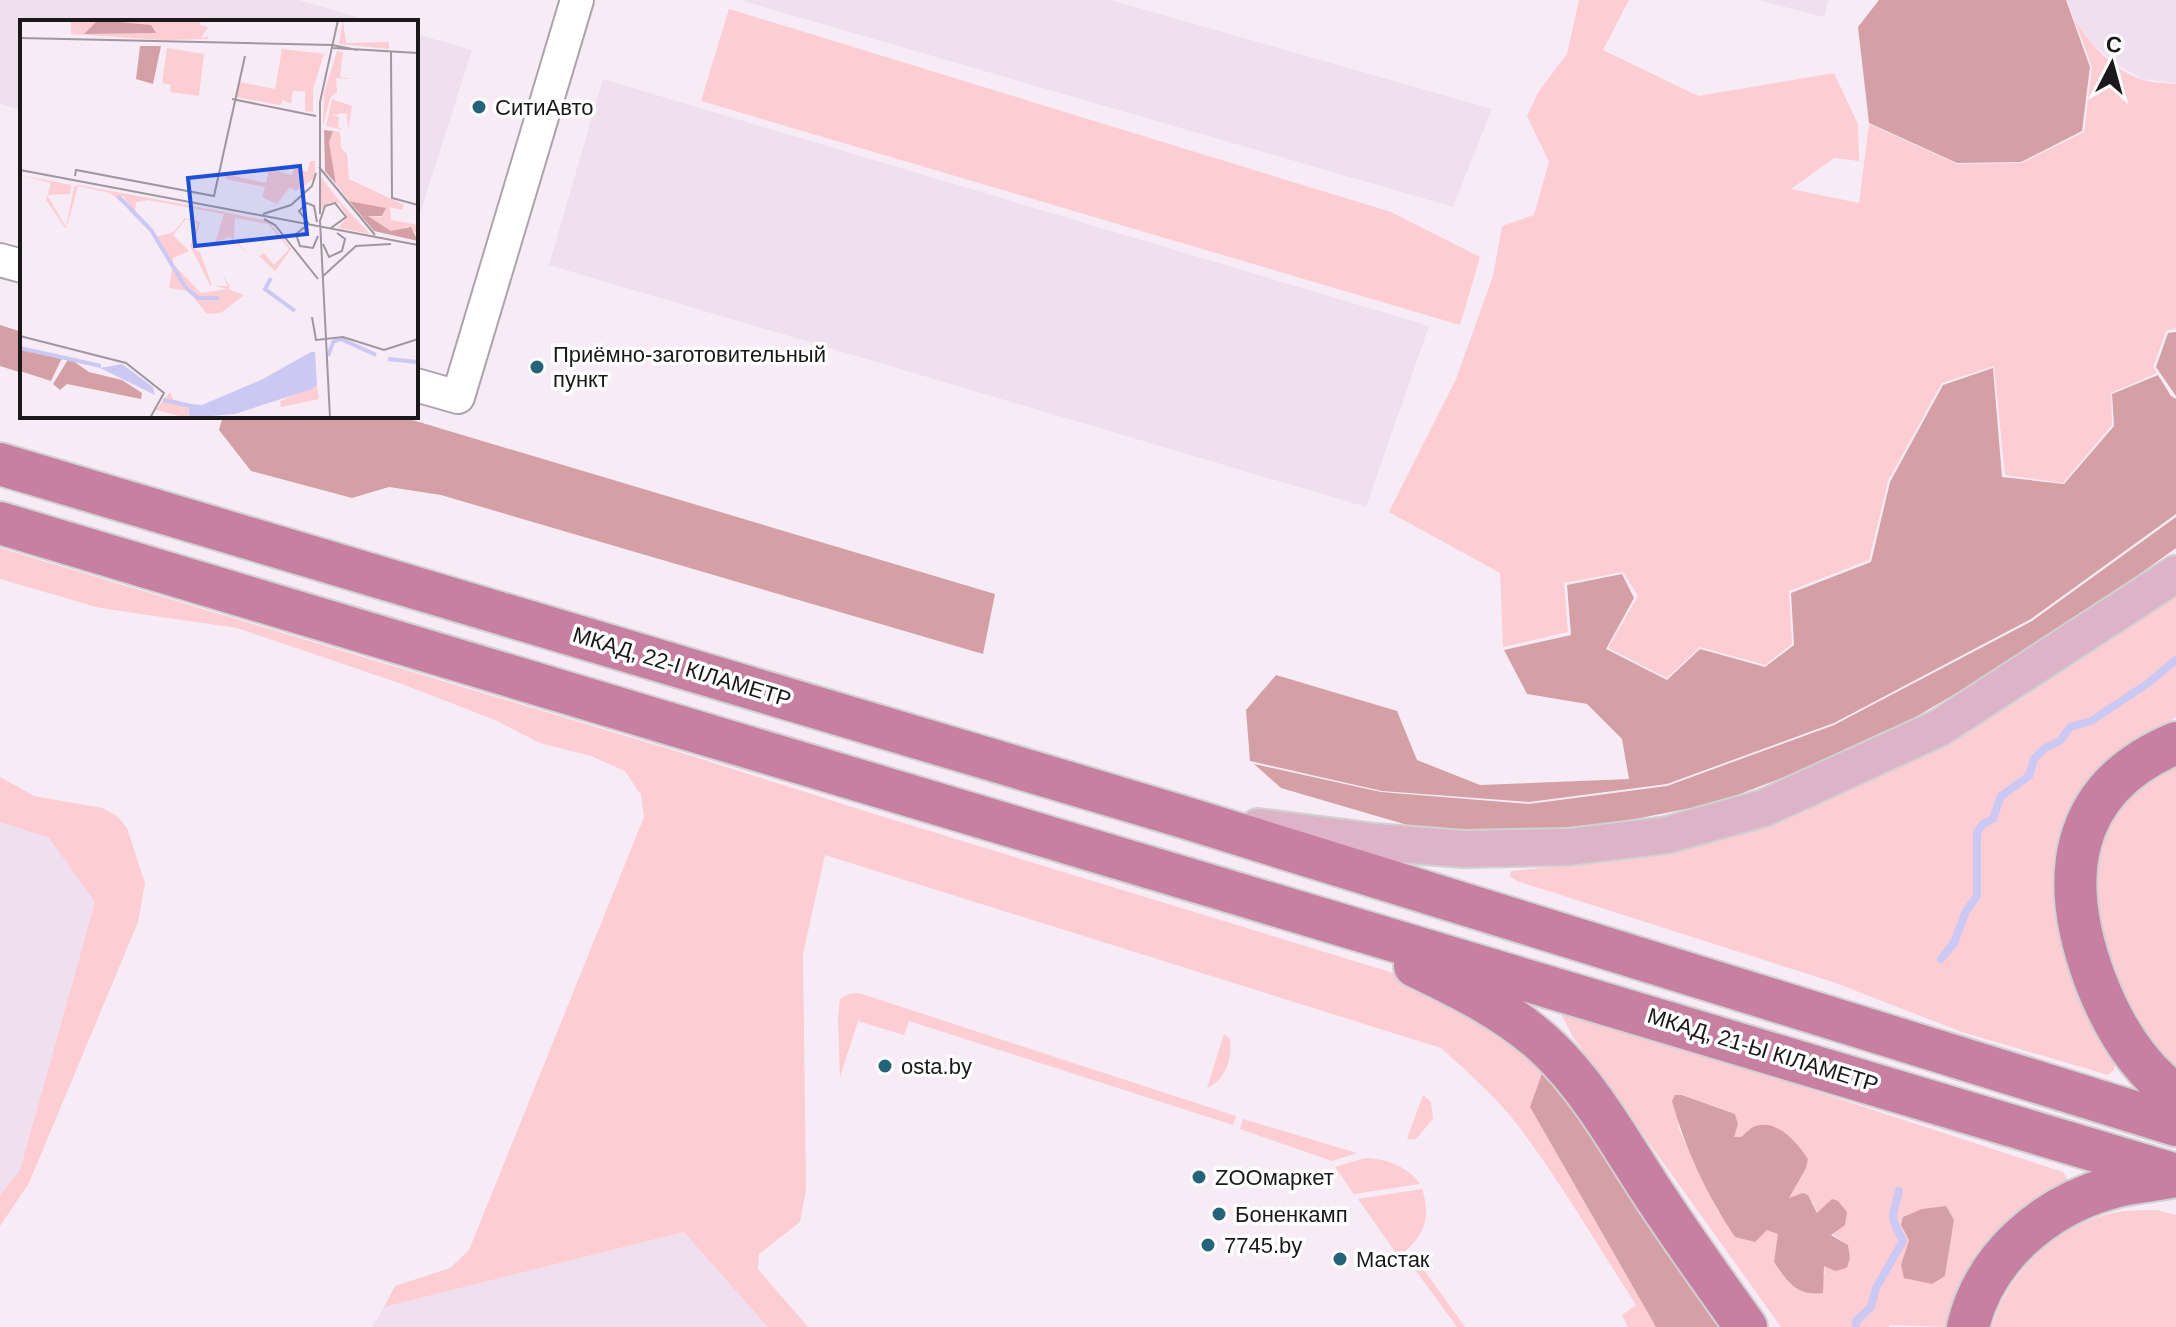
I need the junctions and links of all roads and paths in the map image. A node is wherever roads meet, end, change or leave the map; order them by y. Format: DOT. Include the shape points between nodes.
graph roads {
  1 [pos="577,0"];
  2 [pos="0,260"];
  3 [pos="20,265"];
  4 [pos="418,386"];
  5 [pos="0,464"];
  6 [pos="0,523"];
  7 [pos="2176,574"];
  8 [pos="2176,743"];
  9 [pos="1180,816"];
  10 [pos="1303,912"];
  11 [pos="2176,1095"];
  12 [pos="2176,1125"];
  13 [pos="2176,1176"];
  14 [pos="1746,1327"];
  15 [pos="1968,1327"];
  1 -- 4 [label="street" via="458,397"];
  2 -- 3 [label="street"];
  5 -- 9 [label="highway, МКАД, 22-І КІЛАМЕТР"];
  6 -- 10 [label="highway"];
  7 -- 9 [label="main road" via="1939,728 1764,808 1667,835 1568,847 1463,849"];
  8 -- 11 [label="highway" via="2157,751 2106,792 2087,825 2075,870 2075,907 2086,954 2124,1041 2155,1080"];
  9 -- 12 [label="highway, МКАД, 22-І КІЛАМЕТР"];
  10 -- 13 [label="highway, МКАД, 21-Ы КІЛАМЕТР"];
  10 -- 14 [label="highway" via="1458,987 1549,1048"];
  13 -- 15 [label="highway" via="2111,1187 2065,1205 2021,1236 1991,1272"];
}
